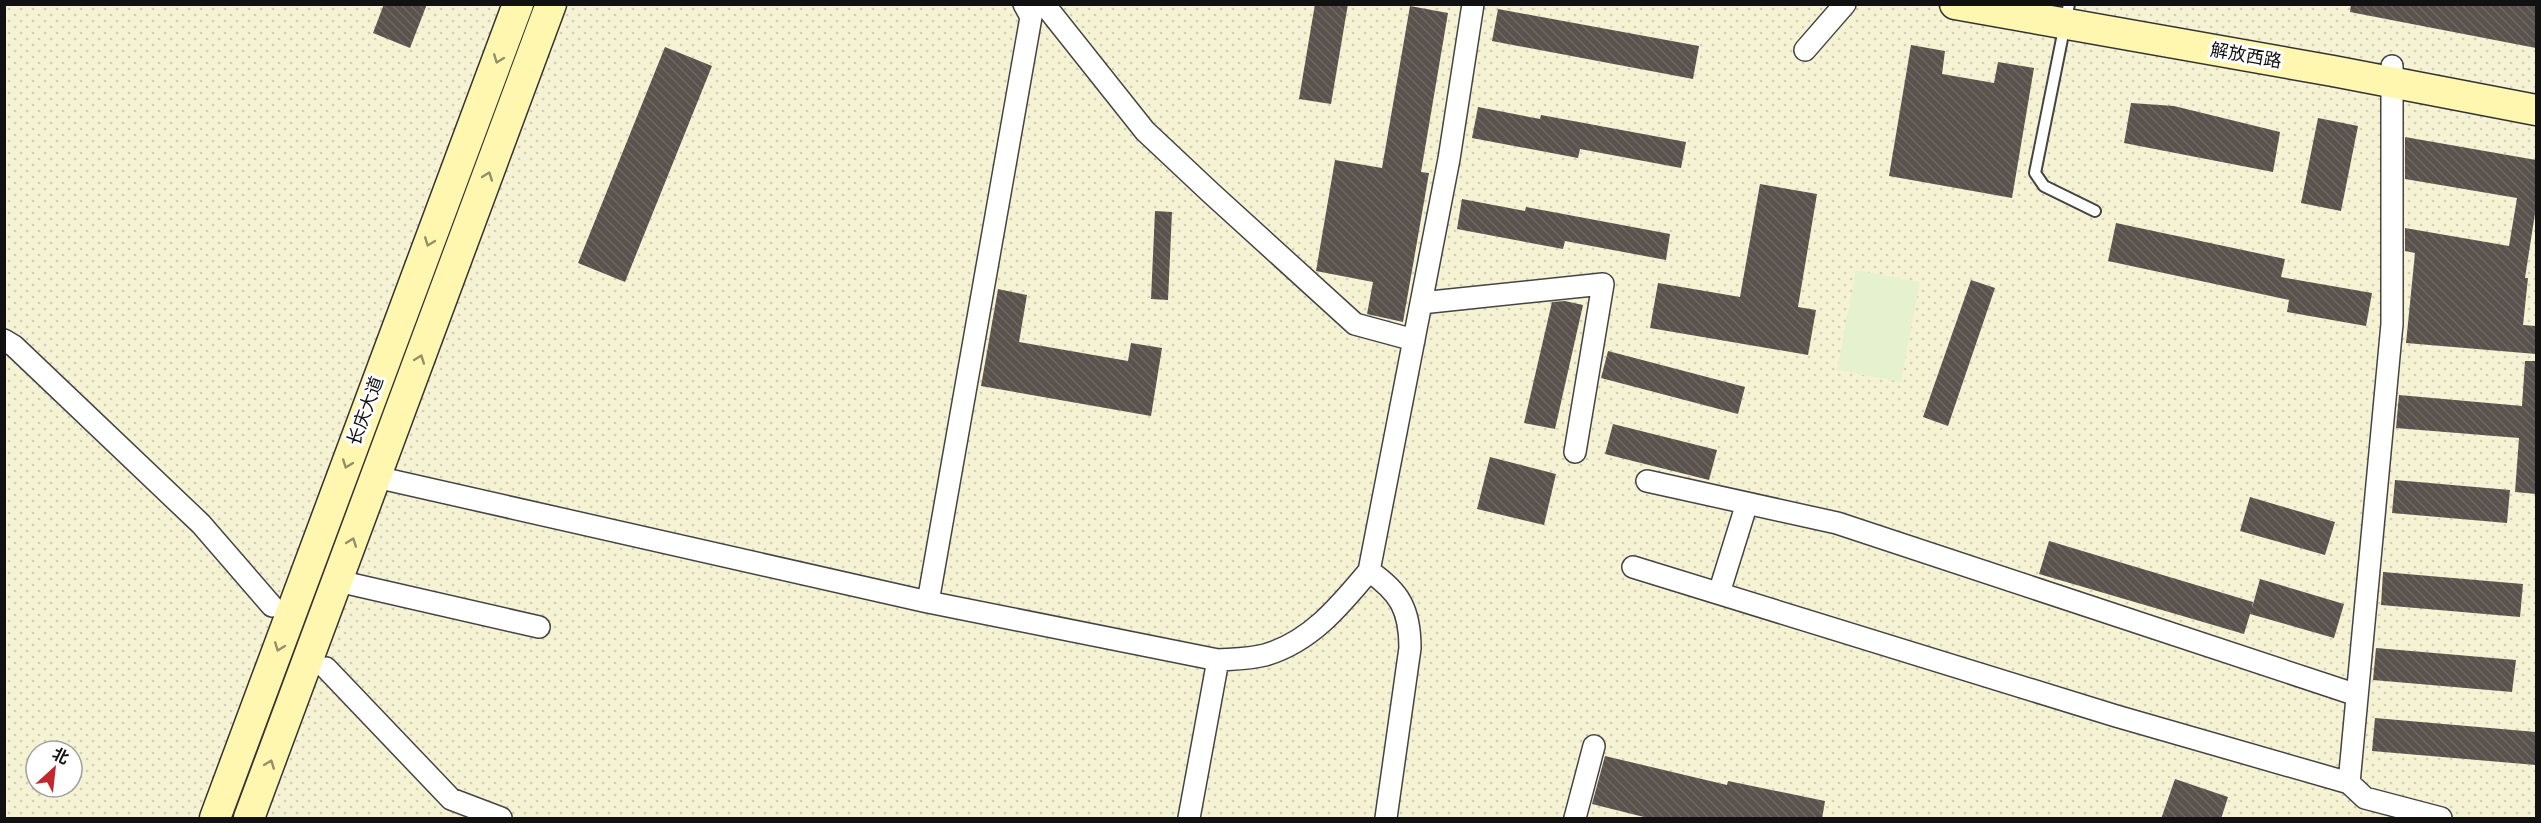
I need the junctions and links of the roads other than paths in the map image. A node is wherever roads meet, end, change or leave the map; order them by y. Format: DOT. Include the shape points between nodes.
graph roads {
  1 [pos="518,4"];
  2 [pos="551,4"];
  3 [pos="1024,4"];
  4 [pos="1044,4"];
  5 [pos="1473,4"];
  6 [pos="1845,4"];
  7 [pos="1955,4"];
  8 [pos="2063,10"];
  9 [pos="1805,50"];
  10 [pos="2392,74"];
  11 [pos="2536,94"];
  12 [pos="2536,110"];
  13 [pos="2095,211"];
  14 [pos="1421,303"];
  15 [pos="4,340"];
  16 [pos="1414,340"];
  17 [pos="1575,453"];
  18 [pos="376,477"];
  19 [pos="1647,482"];
  20 [pos="1747,503"];
  21 [pos="1633,567"];
  22 [pos="1369,572"];
  23 [pos="338,581"];
  24 [pos="1719,593"];
  25 [pos="928,602"];
  26 [pos="272,606"];
  27 [pos="539,627"];
  28 [pos="1218,660"];
  29 [pos="326,668"];
  30 [pos="2357,695"];
  31 [pos="1594,746"];
  32 [pos="2349,783"];
  33 [pos="215,819"];
  34 [pos="249,819"];
  35 [pos="501,819"];
  36 [pos="1189,819"];
  37 [pos="1386,819"];
  38 [pos="1575,819"];
  39 [pos="2441,819"];
  1 -- 33 [label="main road, 长庆大道, one-way"];
  18 -- 2 [label="main road, 长庆大道, one-way"];
  3 -- 25 [label="street" via="1031,17"];
  4 -- 16 [label="street" via="1145,131 1355,324"];
  5 -- 14 [label="street"];
  6 -- 9 [label="street"];
  7 -- 8 [label="main road, 解放西路"];
  8 -- 10 [label="main road, 解放西路"];
  8 -- 13 [label="lane" via="2036,173 2044,186"];
  10 -- 11 [label="main road, 解放西路"];
  10 -- 12 [label="main road, 解放西路"];
  10 -- 30 [label="street" via="2392,324"];
  14 -- 16 [label="street"];
  14 -- 17 [label="street" via="1602,284"];
  15 -- 26 [label="street" via="201,524"];
  16 -- 22 [label="street"];
  23 -- 18 [label="main road, 长庆大道, one-way"];
  18 -- 25 [label="street"];
  19 -- 20 [label="street"];
  20 -- 24 [label="street"];
  20 -- 30 [label="street" via="1837,523"];
  21 -- 24 [label="street"];
  22 -- 28 [label="street" via="1306,637 1264,656"];
  22 -- 37 [label="street" via="1388,584 1402,603 1410,624"];
  23 -- 27 [label="street"];
  34 -- 23 [label="main road, 长庆大道, one-way"];
  24 -- 32 [label="street" via="2116,716"];
  25 -- 28 [label="street"];
  28 -- 36 [label="street"];
  29 -- 35 [label="street" via="451,799"];
  30 -- 32 [label="street"];
  31 -- 38 [label="street"];
  32 -- 39 [label="street" via="2365,798"];
}
